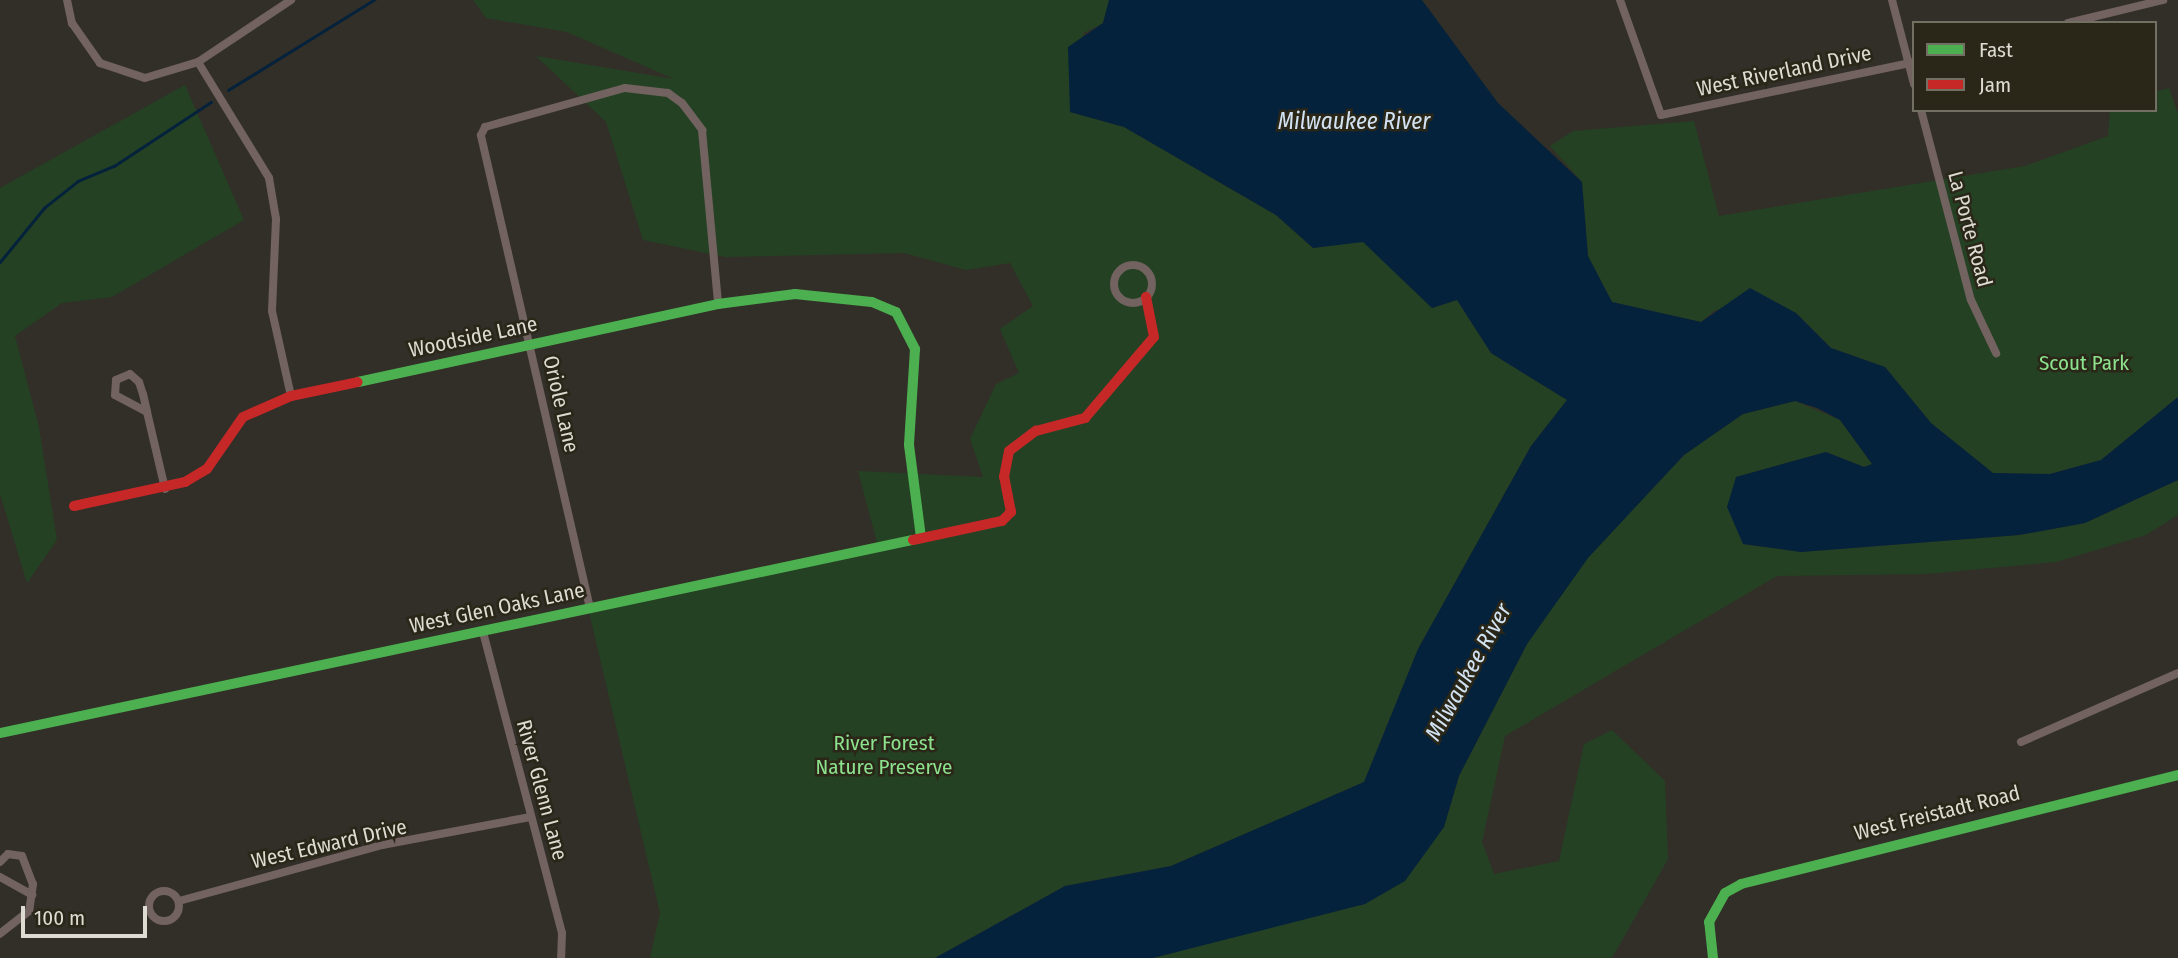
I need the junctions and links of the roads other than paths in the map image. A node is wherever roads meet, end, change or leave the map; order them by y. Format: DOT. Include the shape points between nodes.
graph roads {
  1 [pos="66,0"];
  2 [pos="290,0"];
  3 [pos="1620,0"];
  4 [pos="1892,0"];
  5 [pos="2109,0"];
  6 [pos="2163,0"];
  7 [pos="2113,12"];
  8 [pos="2076,21"];
  9 [pos="198,62"];
  10 [pos="1911,63"];
  11 [pos="1922,112"];
  12 [pos="1146,297"];
  13 [pos="718,304"];
  14 [pos="530,345"];
  15 [pos="1996,353"];
  16 [pos="291,396"];
  17 [pos="147,412"];
  18 [pos="165,489"];
  19 [pos="74,506"];
  20 [pos="921,537"];
  21 [pos="590,608"];
  22 [pos="483,632"];
  23 [pos="2178,673"];
  24 [pos="0,733"];
  25 [pos="2021,742"];
  26 [pos="2178,775"];
  27 [pos="530,817"];
  28 [pos="0,862"];
  29 [pos="0,877"];
  30 [pos="32,895"];
  31 [pos="179,901"];
  32 [pos="0,934"];
  33 [pos="561,958"];
  34 [pos="1713,958"];
  1 -- 9 [label="street" via="72,23 100,63 121,75 145,78"];
  2 -- 9 [label="street"];
  3 -- 10 [label="street, West Riverland Drive" via="1661,115"];
  4 -- 10 [label="street"];
  5 -- 7 [label="street"];
  6 -- 7 [label="street"];
  7 -- 8 [label="street"];
  9 -- 16 [label="street" via="269,178 276,219 272,311"];
  11 -- 15 [label="street, La Porte Road" via="1971,300"];
  12 -- 12 [label="street" via="1151,280 1145,269 1121,269 1114,279 1118,297 1135,303"];
  12 -- 20 [label="street, West Glen Oaks Lane" via="1154,338 1085,418 1018,439 1009,451 1004,477 1011,512 1002,521"];
  13 -- 14 [label="street, Woodside Lane"];
  13 -- 14 [label="street, Oriole Lane" via="702,130 682,103 668,93 625,88 485,127 481,135"];
  13 -- 20 [label="street, Woodside Lane" via="795,294 849,297 896,312 908,326 915,349 909,445"];
  14 -- 16 [label="street, Woodside Lane"];
  14 -- 21 [label="street, Oriole Lane"];
  16 -- 18 [label="street, Woodside Lane" via="243,417 207,469"];
  17 -- 17 [label="street" via="136,377 116,380 116,397"];
  17 -- 18 [label="street"];
  18 -- 19 [label="street, Woodside Lane"];
  20 -- 21 [label="street, West Glen Oaks Lane"];
  21 -- 22 [label="street, West Glen Oaks Lane"];
  22 -- 24 [label="street, West Glen Oaks Lane"];
  22 -- 27 [label="street, River Glenn Lane"];
  23 -- 25 [label="street"];
  26 -- 34 [label="street, West Freistadt Road" via="1741,884 1715,906 1709,922"];
  27 -- 31 [label="street, West Edward Drive" via="382,845"];
  27 -- 33 [label="street, River Glenn Lane" via="562,933"];
  28 -- 30 [label="street" via="15,853 26,860"];
  29 -- 30 [label="street"];
  30 -- 32 [label="street" via="21,922"];
}
